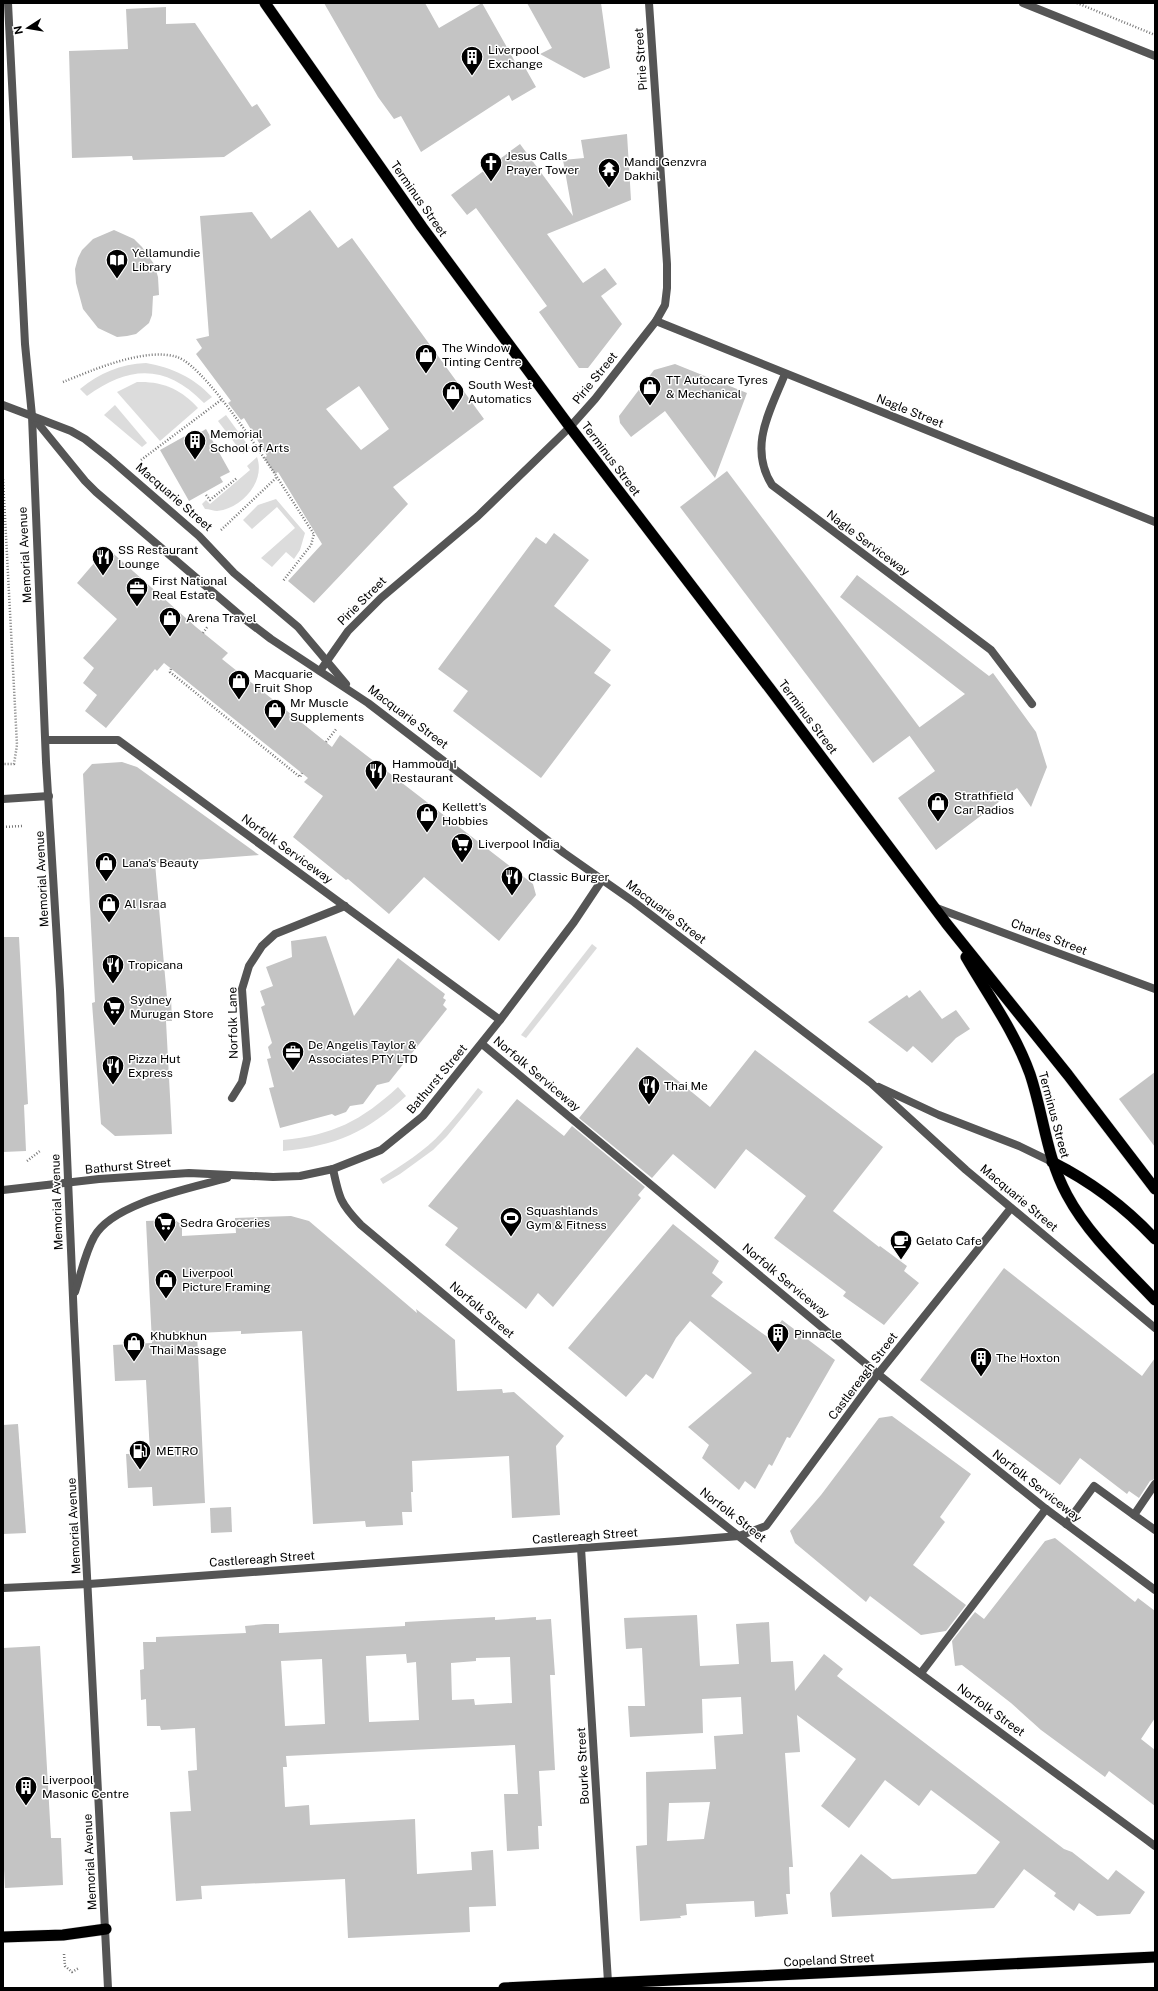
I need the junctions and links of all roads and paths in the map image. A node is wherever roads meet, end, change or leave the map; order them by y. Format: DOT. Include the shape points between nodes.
graph roads {
  1 [pos="266,3"];
  2 [pos="649,3"];
  3 [pos="1023,3"];
  4 [pos="1077,3"];
  5 [pos="6,4"];
  6 [pos="1155,35"];
  7 [pos="1155,56"];
  8 [pos="656,321"];
  9 [pos="785,374"];
  10 [pos="63,382"];
  11 [pos="221,400"];
  12 [pos="3,405"];
  13 [pos="32,416"];
  14 [pos="570,427"];
  15 [pos="141,460"];
  16 [pos="237,478"];
  17 [pos="276,478"];
  18 [pos="3,479"];
  19 [pos="206,495"];
  20 [pos="1155,522"];
  21 [pos="221,530"];
  22 [pos="283,581"];
  23 [pos="208,626"];
  24 [pos="203,632"];
  25 [pos="326,660"];
  26 [pos="171,669"];
  27 [pos="320,671"];
  28 [pos="350,689"];
  29 [pos="1032,704"];
  30 [pos="337,728"];
  31 [pos="46,740"];
  32 [pos="326,742"];
  33 [pos="3,764"];
  34 [pos="302,773"];
  35 [pos="49,796"];
  36 [pos="3,799"];
  37 [pos="22,826"];
  38 [pos="3,827"];
  39 [pos="602,880"];
  40 [pos="345,906"];
  41 [pos="934,906"];
  42 [pos="946,924"];
  43 [pos="1155,989"];
  44 [pos="500,1020"];
  45 [pos="482,1044"];
  46 [pos="871,1083"];
  47 [pos="232,1098"];
  48 [pos="40,1152"];
  49 [pos="28,1161"];
  50 [pos="1052,1162"];
  51 [pos="333,1169"];
  52 [pos="233,1176"];
  53 [pos="68,1183"];
  54 [pos="1155,1189"];
  55 [pos="3,1190"];
  56 [pos="1011,1208"];
  57 [pos="1155,1239"];
  58 [pos="73,1299"];
  59 [pos="1155,1300"];
  60 [pos="1155,1328"];
  61 [pos="878,1374"];
  62 [pos="1155,1484"];
  63 [pos="1046,1510"];
  64 [pos="1134,1515"];
  65 [pos="1066,1524"];
  66 [pos="1155,1530"];
  67 [pos="739,1536"];
  68 [pos="581,1548"];
  69 [pos="89,1584"];
  70 [pos="3,1588"];
  71 [pos="1154,1588"];
  72 [pos="920,1674"];
  73 [pos="1155,1846"];
  74 [pos="106,1929"];
  75 [pos="3,1938"];
  76 [pos="64,1954"];
  77 [pos="1155,1957"];
  78 [pos="79,1968"];
  79 [pos="608,1982"];
  80 [pos="108,1988"];
  81 [pos="504,1988"];
  1 -- 14 [label="highway, Terminus Street" via="422,227"];
  2 -- 8 [label="street, Pirie Street" via="667,288 664,305"];
  3 -- 7 [label="street"];
  4 -- 6 [label="path"];
  5 -- 13 [label="street, Memorial Avenue" via="25,344"];
  8 -- 9 [label="street, Nagle Street"];
  8 -- 14 [label="street, Pirie Street" via="601,392"];
  9 -- 20 [label="street, Nagle Street"];
  9 -- 29 [label="street, Nagle Serviceway" via="765,422 761,442 764,473 772,485 991,650"];
  10 -- 11 [label="path" via="112,363 141,356 164,355 178,357 192,364"];
  11 -- 15 [label="path"];
  11 -- 17 [label="path"];
  12 -- 13 [label="street, Macquarie Street"];
  13 -- 25 [label="street, Macquarie Street" via="85,439 109,458 199,536 234,573 298,627"];
  13 -- 27 [label="street, Macquarie Street" via="96,492 242,617"];
  13 -- 31 [label="street, Memorial Avenue"];
  14 -- 25 [label="street, Pirie Street" via="478,516 381,598 351,628"];
  14 -- 41 [label="highway, Terminus Street"];
  16 -- 19 [label="path" via="210,500"];
  17 -- 21 [label="path"];
  17 -- 22 [label="path" via="314,534 307,552"];
  18 -- 33 [label="path, Memorial Avenue" via="17,745 14,764"];
  23 -- 24 [label="path"];
  25 -- 27 [label="street, Pirie Street"];
  25 -- 28 [label="street, Macquarie Street"];
  26 -- 34 [label="path" via="170,672 300,777"];
  27 -- 28 [label="street, Macquarie Street"];
  28 -- 39 [label="street, Macquarie Street"];
  30 -- 32 [label="path"];
  31 -- 35 [label="street, Memorial Avenue"];
  31 -- 40 [label="street, Norfolk Serviceway" via="118,740"];
  35 -- 36 [label="street"];
  35 -- 53 [label="street, Memorial Avenue"];
  37 -- 38 [label="path"];
  39 -- 44 [label="street, Bathurst Street" via="574,922"];
  39 -- 46 [label="street, Macquarie Street"];
  40 -- 44 [label="street, Norfolk Serviceway"];
  40 -- 47 [label="street, Norfolk Lane" via="274,934 262,946 249,966 242,989 247,1060 242,1082"];
  41 -- 42 [label="highway, Terminus Street"];
  41 -- 43 [label="street, Charles Street"];
  42 -- 50 [label="highway, Terminus Street" via="1014,1038 1036,1095"];
  42 -- 54 [label="highway, Terminus Street" via="1068,1075"];
  44 -- 45 [label="street, Bathurst Street"];
  45 -- 51 [label="street, Bathurst Street" via="423,1116 404,1134 381,1150"];
  45 -- 61 [label="street, Norfolk Serviceway"];
  46 -- 50 [label="street, Macquarie Street" via="940,1116 1019,1146"];
  46 -- 56 [label="street, Macquarie Street" via="934,1142"];
  48 -- 49 [label="path"];
  50 -- 57 [label="highway, Macquarie Street" via="1083,1178 1110,1198"];
  50 -- 59 [label="highway, Terminus Street" via="1071,1202 1094,1235"];
  51 -- 52 [label="street, Bathurst Street" via="300,1176"];
  51 -- 67 [label="street, Norfolk Street" via="338,1197 361,1225 607,1430"];
  52 -- 53 [label="street, Bathurst Street" via="189,1173"];
  52 -- 58 [label="street" via="146,1201 128,1208 112,1219 95,1236"];
  53 -- 55 [label="street, Bathurst Street"];
  53 -- 58 [label="street, Memorial Avenue"];
  56 -- 60 [label="street, Macquarie Street"];
  56 -- 61 [label="street, Castlereagh Street"];
  58 -- 69 [label="street, Memorial Avenue"];
  61 -- 63 [label="street, Norfolk Serviceway"];
  61 -- 67 [label="street, Castlereagh Street" via="766,1526"];
  62 -- 64 [label="street"];
  63 -- 65 [label="street, Norfolk Serviceway"];
  63 -- 72 [label="street"];
  64 -- 65 [label="street" via="1094,1486"];
  64 -- 66 [label="street"];
  65 -- 71 [label="street, Norfolk Serviceway"];
  67 -- 68 [label="street, Castlereagh Street"];
  67 -- 72 [label="street, Norfolk Street"];
  68 -- 69 [label="street, Castlereagh Street"];
  68 -- 79 [label="street, Bourke Street"];
  69 -- 70 [label="street, Castlereagh Street"];
  69 -- 74 [label="street, Memorial Avenue"];
  72 -- 73 [label="street, Norfolk Street"];
  74 -- 75 [label="highway" via="63,1935"];
  74 -- 80 [label="street, Memorial Avenue"];
  76 -- 78 [label="path" via="65,1966 72,1972"];
  77 -- 79 [label="highway, Copeland Street"];
  79 -- 81 [label="highway, Copeland Street"];
}
